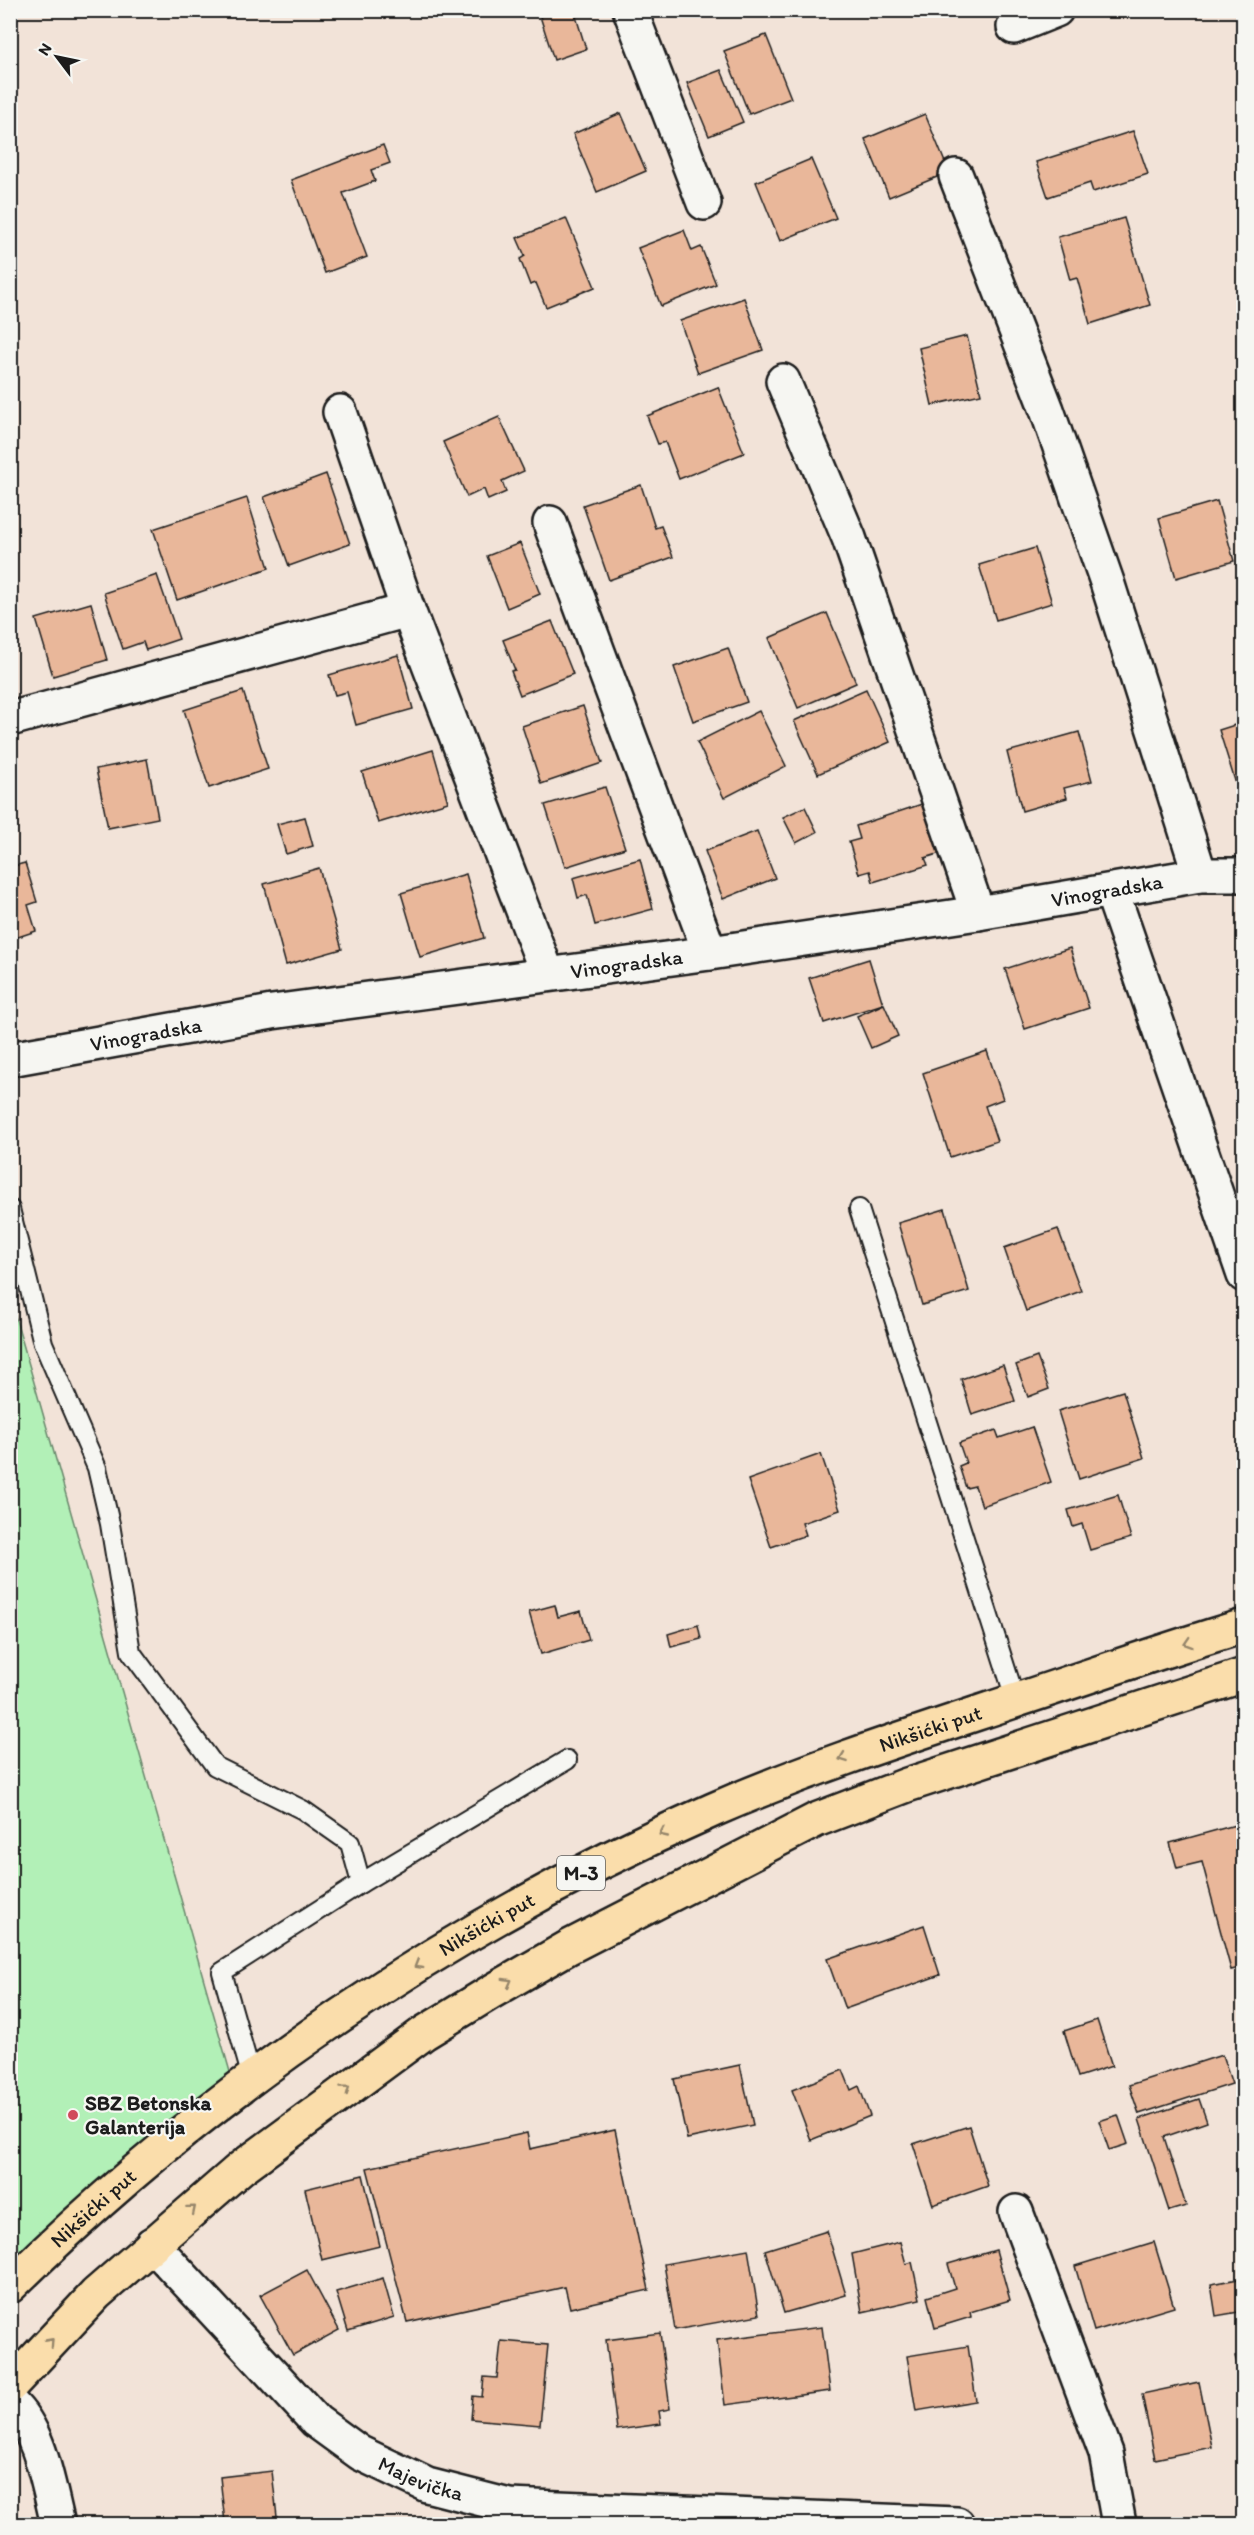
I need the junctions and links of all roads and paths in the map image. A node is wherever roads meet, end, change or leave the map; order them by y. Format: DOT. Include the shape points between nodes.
graph roads {
  1 [pos="630,10"];
  2 [pos="1056,10"];
  3 [pos="1014,27"];
  4 [pos="956,176"];
  5 [pos="704,202"];
  6 [pos="783,381"];
  7 [pos="340,412"];
  8 [pos="550,523"];
  9 [pos="408,610"];
  10 [pos="10,719"];
  11 [pos="1200,875"];
  12 [pos="1244,875"];
  13 [pos="1112,892"];
  14 [pos="978,913"];
  15 [pos="710,953"];
  16 [pos="547,973"];
  17 [pos="10,1059"];
  18 [pos="10,1209"];
  19 [pos="859,1209"];
  20 [pos="1244,1275"];
  21 [pos="1244,1626"];
  22 [pos="1244,1675"];
  23 [pos="1016,1701"];
  24 [pos="567,1760"];
  25 [pos="361,1883"];
  26 [pos="252,2078"];
  27 [pos="1016,2212"];
  28 [pos="152,2244"];
  29 [pos="10,2286"];
  30 [pos="10,2385"];
  31 [pos="10,2403"];
  32 [pos="58,2524"];
  33 [pos="957,2524"];
  34 [pos="1119,2524"];
  1 -- 5 [label="street"];
  2 -- 3 [label="street"];
  4 -- 11 [label="street" via="1047,410"];
  6 -- 14 [label="street" via="849,538"];
  7 -- 9 [label="street"];
  8 -- 15 [label="street"];
  9 -- 10 [label="street"];
  9 -- 16 [label="street"];
  11 -- 12 [label="street, Vinogradska"];
  11 -- 13 [label="street, Vinogradska"];
  13 -- 14 [label="street, Vinogradska"];
  13 -- 20 [label="street"];
  14 -- 15 [label="street, Vinogradska"];
  15 -- 16 [label="street, Vinogradska"];
  16 -- 17 [label="street, Vinogradska" via="272,1012"];
  18 -- 25 [label="lane" via="43,1343 97,1468 131,1652 215,1766 303,1810 350,1843"];
  19 -- 23 [label="lane"];
  21 -- 23 [label="main road, Nikšićki put / M-3, one-way"];
  28 -- 22 [label="main road, one-way" via="241,2168 424,2033 569,1947 816,1820 907,1785"];
  23 -- 26 [label="main road, Nikšićki put / M-3, one-way" via="806,1772 623,1852 427,1960"];
  24 -- 25 [label="lane"];
  25 -- 26 [label="lane" via="222,1972"];
  26 -- 29 [label="main road, Nikšićki put / M-3" via="124,2181"];
  27 -- 34 [label="street" via="1106,2453"];
  30 -- 28 [label="main road, one-way" via="96,2294"];
  28 -- 33 [label="street, Majevička" via="316,2421 381,2466 428,2485 509,2506"];
  31 -- 32 [label="street" via="28,2427 45,2470"];
}
